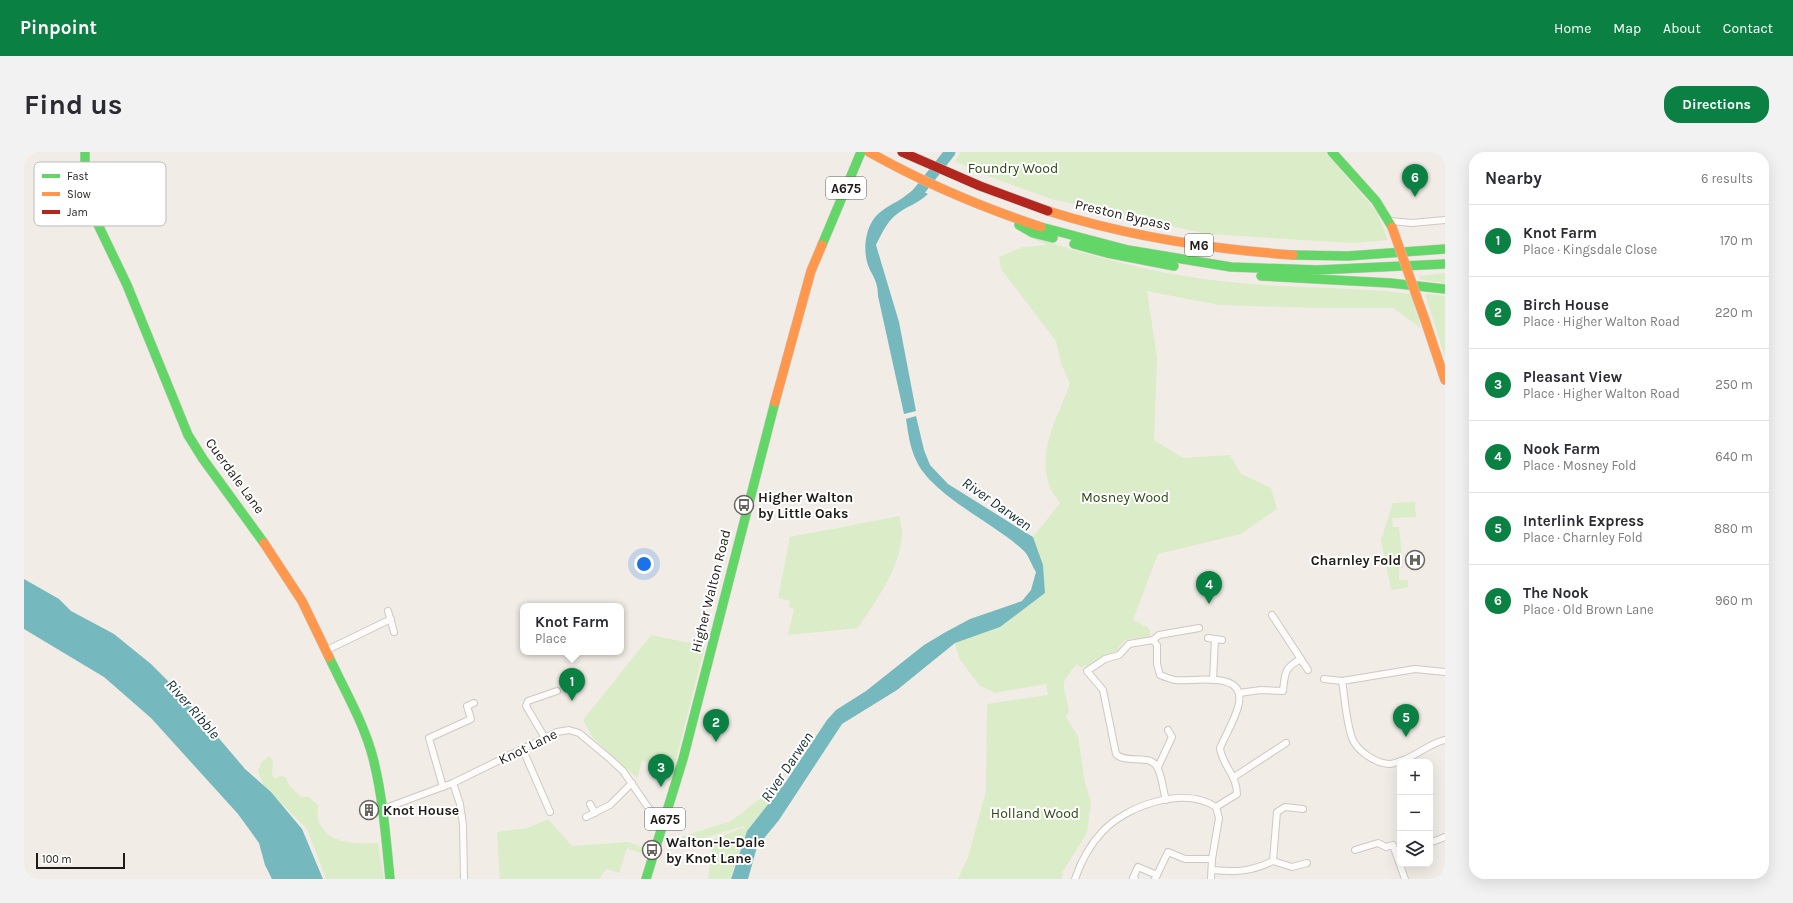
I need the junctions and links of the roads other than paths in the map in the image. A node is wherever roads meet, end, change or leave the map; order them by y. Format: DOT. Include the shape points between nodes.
graph roads {
  1 [pos="861,152"];
  2 [pos="869,152"];
  3 [pos="902,152"];
  4 [pos="1332,152"];
  5 [pos="980,204"];
  6 [pos="1445,220"];
  7 [pos="1391,224"];
  8 [pos="98,226"];
  9 [pos="1445,249"];
  10 [pos="1445,264"];
  11 [pos="1445,289"];
  12 [pos="1445,380"];
  13 [pos="388,611"];
  14 [pos="1272,615"];
  15 [pos="391,619"];
  16 [pos="1199,628"];
  17 [pos="394,632"];
  18 [pos="1208,638"];
  19 [pos="1153,640"];
  20 [pos="1215,640"];
  21 [pos="1222,640"];
  22 [pos="327,650"];
  23 [pos="1301,659"];
  24 [pos="1308,670"];
  25 [pos="1445,672"];
  26 [pos="1324,679"];
  27 [pos="1213,680"];
  28 [pos="1342,681"];
  29 [pos="557,691"];
  30 [pos="1240,693"];
  31 [pos="474,703"];
  32 [pos="1168,730"];
  33 [pos="545,738"];
  34 [pos="1445,740"];
  35 [pos="1286,743"];
  36 [pos="523,750"];
  37 [pos="1158,768"];
  38 [pos="1234,777"];
  39 [pos="453,783"];
  40 [pos="632,783"];
  41 [pos="444,787"];
  42 [pos="1166,800"];
  43 [pos="590,804"];
  44 [pos="1216,808"];
  45 [pos="383,809"];
  46 [pos="1304,809"];
  47 [pos="550,812"];
  48 [pos="594,813"];
  49 [pos="586,817"];
  50 [pos="663,826"];
  51 [pos="1445,837"];
  52 [pos="1433,842"];
  53 [pos="1355,850"];
  54 [pos="1212,859"];
  55 [pos="1273,861"];
  56 [pos="1307,863"];
  57 [pos="1212,870"];
  58 [pos="1156,877"];
  59 [pos="390,879"];
  60 [pos="464,879"];
  61 [pos="646,879"];
  62 [pos="1075,879"];
  63 [pos="1135,879"];
  64 [pos="1212,879"];
  65 [pos="1405,879"];
  1 -- 50 [label="main road, Higher Walton Road / A675" via="811,271 683,759"];
  2 -- 5 [label="main road, M6" via="892,166"];
  3 -- 9 [label="main road, Preston Bypass / M6" via="1013,200 1130,233 1185,244 1270,253 1358,256"];
  4 -- 7 [label="main road" via="1376,201"];
  5 -- 10 [label="main road, M6" via="1056,232 1136,252 1239,268 1319,271"];
  5 -- 11 [label="main road" via="1033,233 1147,262 1241,275 1390,283"];
  6 -- 7 [label="street"];
  7 -- 12 [label="main road, bridge"];
  8 -- 22 [label="main road, Cuerdale Lane" via="127,285 188,435 298,594"];
  13 -- 15 [label="street"];
  14 -- 23 [label="street"];
  15 -- 17 [label="street"];
  15 -- 22 [label="street"];
  16 -- 19 [label="street" via="1159,635"];
  18 -- 20 [label="street"];
  19 -- 27 [label="street" via="1157,645 1160,675 1174,680"];
  19 -- 37 [label="street" via="1129,644 1119,655 1105,659 1087,671 1103,690 1116,754 1127,759 1148,760"];
  20 -- 21 [label="street"];
  20 -- 27 [label="street"];
  22 -- 45 [label="main road, Cuerdale Lane" via="373,757"];
  23 -- 24 [label="street"];
  23 -- 30 [label="street" via="1286,670 1283,691 1261,690"];
  25 -- 28 [label="street" via="1415,669"];
  26 -- 28 [label="street"];
  27 -- 30 [label="street" via="1233,684"];
  28 -- 34 [label="street" via="1352,739 1372,758 1395,763"];
  29 -- 33 [label="street" via="528,701 526,706"];
  30 -- 38 [label="street" via="1239,703 1220,748 1221,755"];
  31 -- 41 [label="street" via="467,706 471,719 429,738"];
  32 -- 37 [label="street" via="1172,737"];
  33 -- 36 [label="street, Knot Lane"];
  33 -- 40 [label="street, Knot Lane" via="565,730 579,732 623,771"];
  35 -- 38 [label="street"];
  36 -- 39 [label="street, Knot Lane"];
  36 -- 47 [label="street"];
  37 -- 42 [label="street"];
  38 -- 44 [label="street" via="1237,794"];
  39 -- 41 [label="street, Knot Lane"];
  39 -- 60 [label="street" via="463,825"];
  40 -- 48 [label="street" via="610,805"];
  40 -- 50 [label="street, Knot Lane"];
  41 -- 45 [label="street, Knot Lane"];
  42 -- 44 [label="street" via="1196,800"];
  42 -- 62 [label="street" via="1134,810 1103,830 1082,859"];
  43 -- 48 [label="street"];
  44 -- 54 [label="street" via="1219,818"];
  45 -- 59 [label="main road, Cuerdale Lane"];
  46 -- 55 [label="street" via="1285,807 1277,812"];
  48 -- 49 [label="street"];
  50 -- 61 [label="main road, Higher Walton Road / A675"];
  51 -- 52 [label="street"];
  53 -- 65 [label="street" via="1378,843 1386,847 1393,845"];
  54 -- 57 [label="street"];
  54 -- 58 [label="street" via="1185,859 1168,852"];
  55 -- 56 [label="street" via="1292,867"];
  55 -- 57 [label="street" via="1255,870 1242,872"];
  57 -- 64 [label="street"];
  58 -- 63 [label="street" via="1138,867 1133,878"];
}
